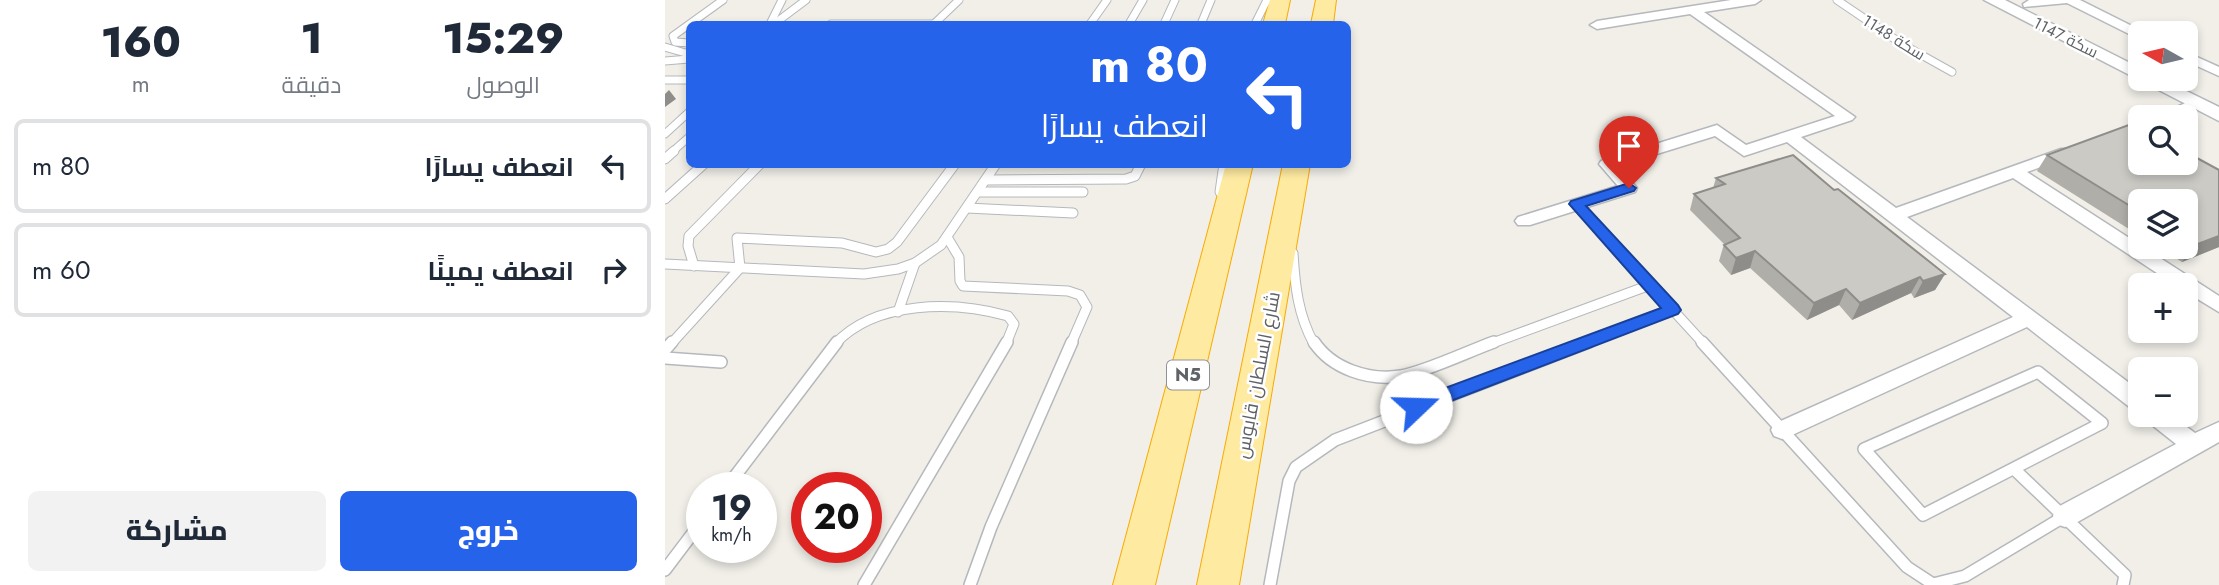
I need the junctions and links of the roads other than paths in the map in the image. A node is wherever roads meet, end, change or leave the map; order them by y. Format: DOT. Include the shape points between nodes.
graph roads {
  1 [pos="723,0"];
  2 [pos="782,0"];
  3 [pos="806,0"];
  4 [pos="959,0"];
  5 [pos="1107,0"];
  6 [pos="1143,0"];
  7 [pos="1175,0"];
  8 [pos="1211,0"];
  9 [pos="1267,0"];
  10 [pos="1280,0"];
  11 [pos="1327,0"];
  12 [pos="1755,0"];
  13 [pos="1837,0"];
  14 [pos="1992,0"];
  15 [pos="2064,0"];
  16 [pos="2070,0"];
  17 [pos="2025,2"];
  18 [pos="1693,10"];
  19 [pos="694,21"];
  20 [pos="773,21"];
  21 [pos="776,21"];
  22 [pos="938,21"];
  23 [pos="1092,21"];
  24 [pos="1131,21"];
  25 [pos="1165,21"];
  26 [pos="1202,21"];
  27 [pos="1256,21"];
  28 [pos="1275,21"];
  29 [pos="1323,21"];
  30 [pos="1597,25"];
  31 [pos="686,27"];
  32 [pos="2128,28"];
  33 [pos="686,43"];
  34 [pos="665,47"];
  35 [pos="2128,53"];
  36 [pos="686,56"];
  37 [pos="686,58"];
  38 [pos="665,61"];
  39 [pos="2198,62"];
  40 [pos="2128,69"];
  41 [pos="1952,72"];
  42 [pos="2219,72"];
  43 [pos="665,80"];
  44 [pos="686,80"];
  45 [pos="2198,88"];
  46 [pos="2172,91"];
  47 [pos="2219,98"];
  48 [pos="2196,103"];
  49 [pos="2191,105"];
  50 [pos="2219,114"];
  51 [pos="686,115"];
  52 [pos="665,134"];
  53 [pos="1791,137"];
  54 [pos="686,141"];
  55 [pos="2079,147"];
  56 [pos="665,159"];
  57 [pos="700,168"];
  58 [pos="756,168"];
  59 [pos="952,168"];
  60 [pos="994,168"];
  61 [pos="1139,168"];
  62 [pos="1224,168"];
  63 [pos="1239,168"];
  64 [pos="2014,171"];
  65 [pos="986,180"];
  66 [pos="1294,180"];
  67 [pos="978,192"];
  68 [pos="1083,192"];
  69 [pos="665,200"];
  70 [pos="1576,204"];
  71 [pos="967,208"];
  72 [pos="1073,213"];
  73 [pos="1895,215"];
  74 [pos="1524,221"];
  75 [pos="947,237"];
  76 [pos="915,263"];
  77 [pos="665,264"];
  78 [pos="694,266"];
  79 [pos="740,268"];
  80 [pos="1650,285"];
  81 [pos="1209,291"];
  82 [pos="2219,305"];
  83 [pos="1672,310"];
  84 [pos="898,312"];
  85 [pos="2029,318"];
  86 [pos="665,351"];
  87 [pos="665,358"];
  88 [pos="722,362"];
  89 [pos="2128,394"];
  90 [pos="2171,427"];
  91 [pos="1782,430"];
  92 [pos="2219,431"];
  93 [pos="2194,445"];
  94 [pos="2014,468"];
  95 [pos="738,472"];
  96 [pos="2065,516"];
  97 [pos="686,542"];
  98 [pos="665,570"];
  99 [pos="864,585"];
  100 [pos="970,585"];
  101 [pos="1134,585"];
  102 [pos="1218,585"];
  103 [pos="1270,585"];
  104 [pos="2123,585"];
  1 -- 19 [label="lane"];
  2 -- 20 [label="lane"];
  3 -- 21 [label="lane"];
  4 -- 22 [label="lane"];
  5 -- 23 [label="lane"];
  6 -- 24 [label="lane"];
  7 -- 25 [label="lane"];
  8 -- 26 [label="lane"];
  9 -- 27 [label="lane"];
  10 -- 28 [label="highway"];
  11 -- 29 [label="highway"];
  12 -- 18 [label="street"];
  13 -- 41 [label="lane, سكة 1148"];
  14 -- 40 [label="street, سكة 1147"];
  15 -- 17 [label="street"];
  16 -- 32 [label="street"];
  17 -- 35 [label="street, سكة 1147"];
  18 -- 30 [label="street"];
  18 -- 53 [label="street" via="1847,117"];
  31 -- 33 [label="lane" via="673,36 675,42"];
  34 -- 36 [label="lane"];
  37 -- 38 [label="lane"];
  39 -- 42 [label="street"];
  43 -- 44 [label="lane"];
  45 -- 47 [label="street"];
  46 -- 48 [label="street"];
  48 -- 49 [label="street"];
  48 -- 50 [label="street"];
  51 -- 52 [label="lane"];
  53 -- 70 [label="street" via="1744,151 1717,130 1607,164 1629,188"];
  53 -- 73 [label="street"];
  54 -- 56 [label="lane"];
  55 -- 64 [label="street"];
  57 -- 69 [label="lane"];
  58 -- 78 [label="lane" via="689,236"];
  59 -- 79 [label="lane" via="893,246 876,252 842,243 737,238"];
  60 -- 65 [label="lane"];
  61 -- 65 [label="lane" via="1135,176 1126,179"];
  62 -- 81 [label="lane"];
  63 -- 81 [label="highway, N5"];
  64 -- 73 [label="street"];
  64 -- 82 [label="street"];
  65 -- 67 [label="lane"];
  66 -- 80 [label="lane" via="1293,275 1301,322 1323,356 1363,374 1402,376"];
  66 -- 102 [label="highway, شارع السلطان قابوس"];
  67 -- 68 [label="lane"];
  67 -- 71 [label="lane"];
  70 -- 74 [label="street"];
  70 -- 80 [label="lane"];
  71 -- 72 [label="lane"];
  71 -- 75 [label="lane"];
  73 -- 85 [label="street"];
  75 -- 76 [label="lane"];
  75 -- 100 [label="lane" via="959,257 963,286 1068,291 1080,295 1087,307"];
  76 -- 79 [label="lane" via="864,274"];
  76 -- 84 [label="lane"];
  77 -- 78 [label="lane"];
  78 -- 79 [label="lane"];
  79 -- 86 [label="lane"];
  80 -- 83 [label="lane"];
  81 -- 101 [label="highway, N5"];
  83 -- 91 [label="lane"];
  83 -- 103 [label="lane" via="1416,407 1335,440 1313,454 1296,467 1289,481"];
  84 -- 95 [label="lane" via="863,321 840,337"];
  84 -- 99 [label="lane" via="1002,314 1012,319 1014,328"];
  85 -- 89 [label="street"];
  85 -- 91 [label="street"];
  87 -- 88 [label="lane"];
  90 -- 93 [label="street"];
  91 -- 96 [label="lane" via="1907,568 1933,584 1965,576"];
  92 -- 93 [label="street"];
  93 -- 96 [label="street"];
  94 -- 94 [label="lane" via="1923,515 1864,449 2038,372 2102,423"];
  94 -- 96 [label="lane"];
  96 -- 104 [label="lane" via="2125,575"];
  97 -- 98 [label="lane"];
}
